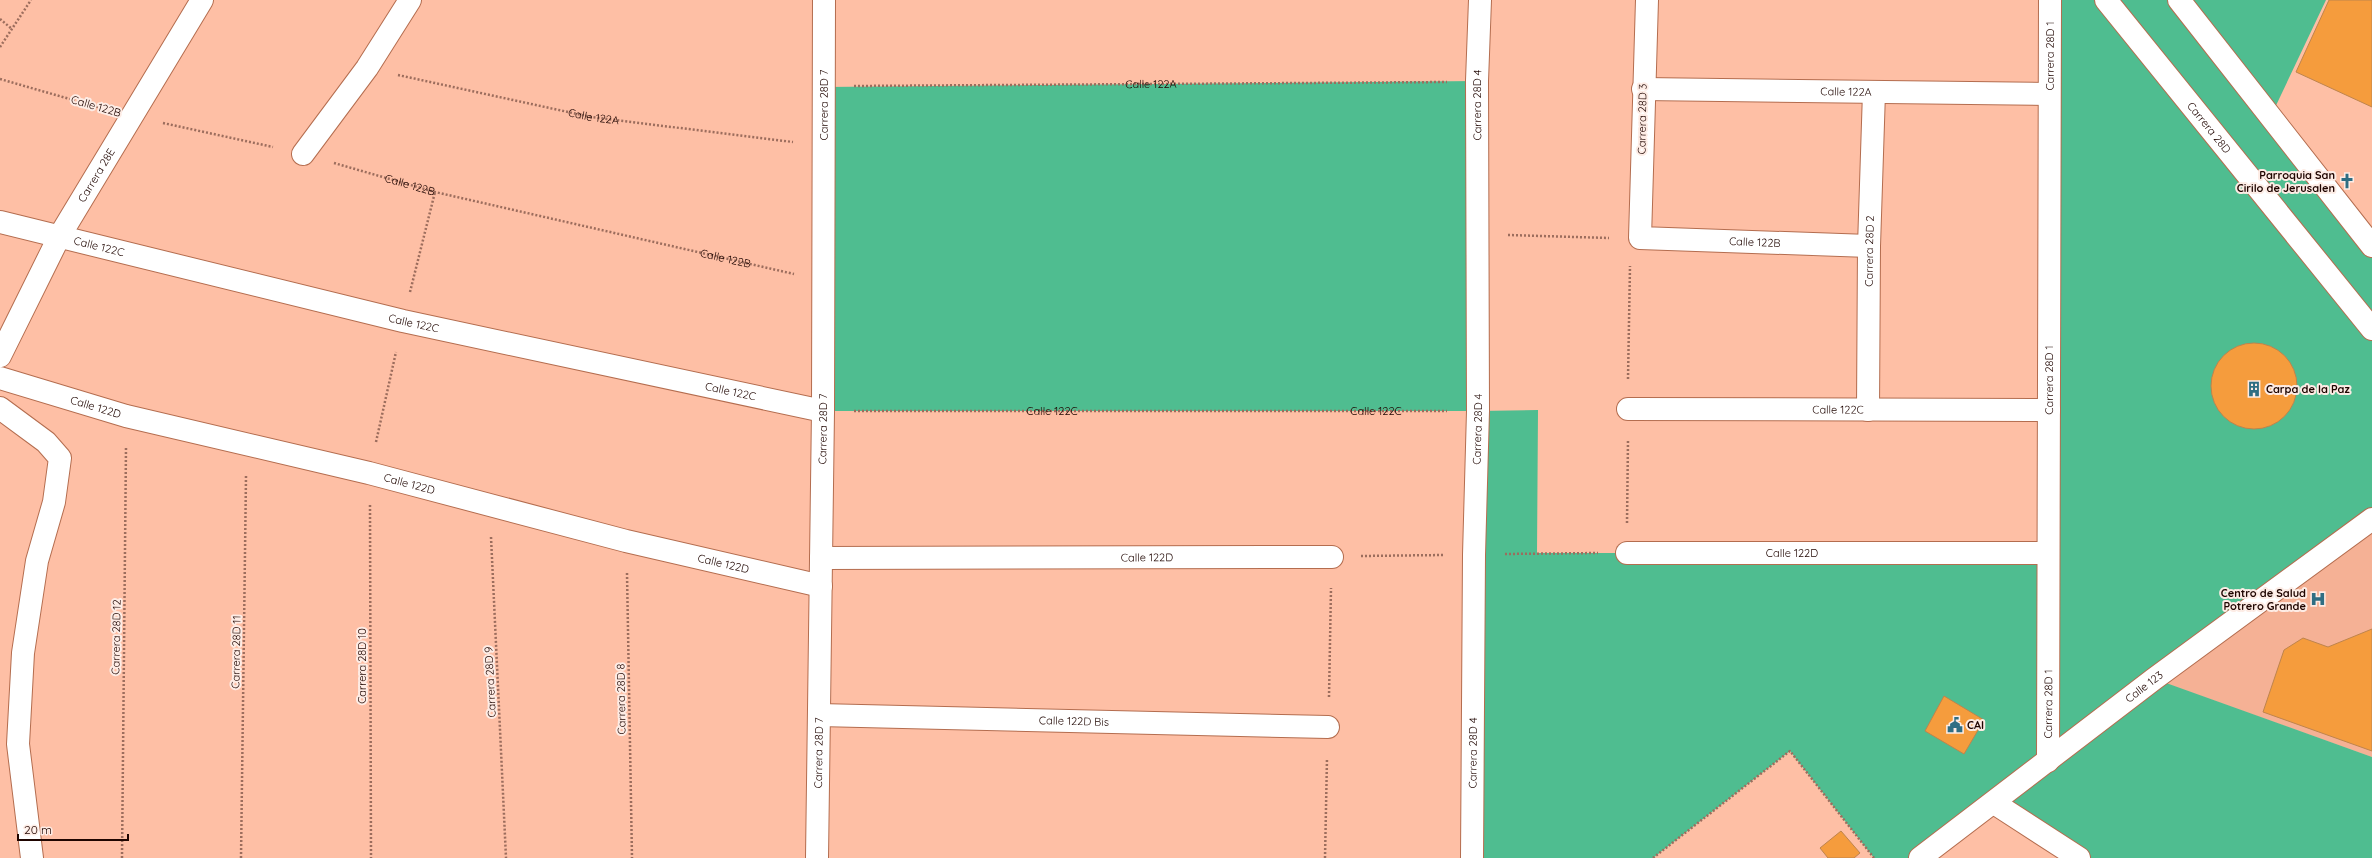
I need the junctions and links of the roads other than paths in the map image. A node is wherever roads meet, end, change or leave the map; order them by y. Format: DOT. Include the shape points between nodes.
graph roads {
  1 [pos="202,0"];
  2 [pos="410,0"];
  3 [pos="824,0"];
  4 [pos="1480,0"];
  5 [pos="1647,0"];
  6 [pos="2050,0"];
  7 [pos="2106,0"];
  8 [pos="2179,0"];
  9 [pos="1643,89"];
  10 [pos="1874,92"];
  11 [pos="2049,94"];
  12 [pos="304,154"];
  13 [pos="0,222"];
  14 [pos="59,237"];
  15 [pos="1640,238"];
  16 [pos="1869,246"];
  17 [pos="2372,246"];
  18 [pos="2372,329"];
  19 [pos="0,356"];
  20 [pos="0,378"];
  21 [pos="0,408"];
  22 [pos="1628,409"];
  23 [pos="1868,410"];
  24 [pos="2049,410"];
  25 [pos="823,411"];
  26 [pos="2372,519"];
  27 [pos="1627,553"];
  28 [pos="2048,553"];
  29 [pos="1332,557"];
  30 [pos="821,558"];
  31 [pos="821,586"];
  32 [pos="819,715"];
  33 [pos="1328,727"];
  34 [pos="2048,760"];
  35 [pos="1994,803"];
  36 [pos="32,858"];
  37 [pos="817,858"];
  38 [pos="1472,858"];
  39 [pos="1920,858"];
  40 [pos="2079,858"];
  1 -- 14 [label="street, Carrera 28E"];
  2 -- 12 [label="street" via="367,68"];
  3 -- 25 [label="street, Carrera 28D 7"];
  4 -- 38 [label="street, Carrera 28D 4" via="1477,82 1478,411 1474,555"];
  5 -- 9 [label="street, Carrera 28D 3"];
  6 -- 11 [label="street, Carrera 28D 1"];
  7 -- 18 [label="street, Carrera 28D"];
  8 -- 17 [label="street"];
  9 -- 10 [label="street, Calle 122A"];
  9 -- 15 [label="street, Carrera 28D 3"];
  10 -- 11 [label="street, Calle 122A"];
  10 -- 16 [label="street, Carrera 28D 2"];
  11 -- 24 [label="street, Carrera 28D 1"];
  13 -- 14 [label="street, Calle 122C"];
  14 -- 19 [label="street, Carrera 28E"];
  14 -- 25 [label="street, Calle 122C" via="403,321"];
  15 -- 16 [label="street, Calle 122B"];
  16 -- 23 [label="street, Carrera 28D 2"];
  20 -- 31 [label="street, Calle 122D" via="126,416 369,473 626,541"];
  21 -- 36 [label="street" via="46,442 60,458 54,502 38,561 23,653 18,744"];
  22 -- 23 [label="street, Calle 122C"];
  23 -- 24 [label="street, Calle 122C"];
  24 -- 28 [label="street, Carrera 28D 1"];
  25 -- 30 [label="street, Carrera 28D 7"];
  26 -- 34 [label="street, Calle 123"];
  27 -- 28 [label="street, Calle 122D"];
  28 -- 34 [label="street, Carrera 28D 1"];
  29 -- 30 [label="street, Calle 122D"];
  30 -- 31 [label="street, Carrera 28D 7"];
  31 -- 32 [label="street, Carrera 28D 7"];
  32 -- 33 [label="street, Calle 122D Bis"];
  32 -- 37 [label="street, Carrera 28D 7"];
  34 -- 35 [label="street, Calle 123"];
  35 -- 39 [label="street, Calle 123"];
  35 -- 40 [label="street"];
}
